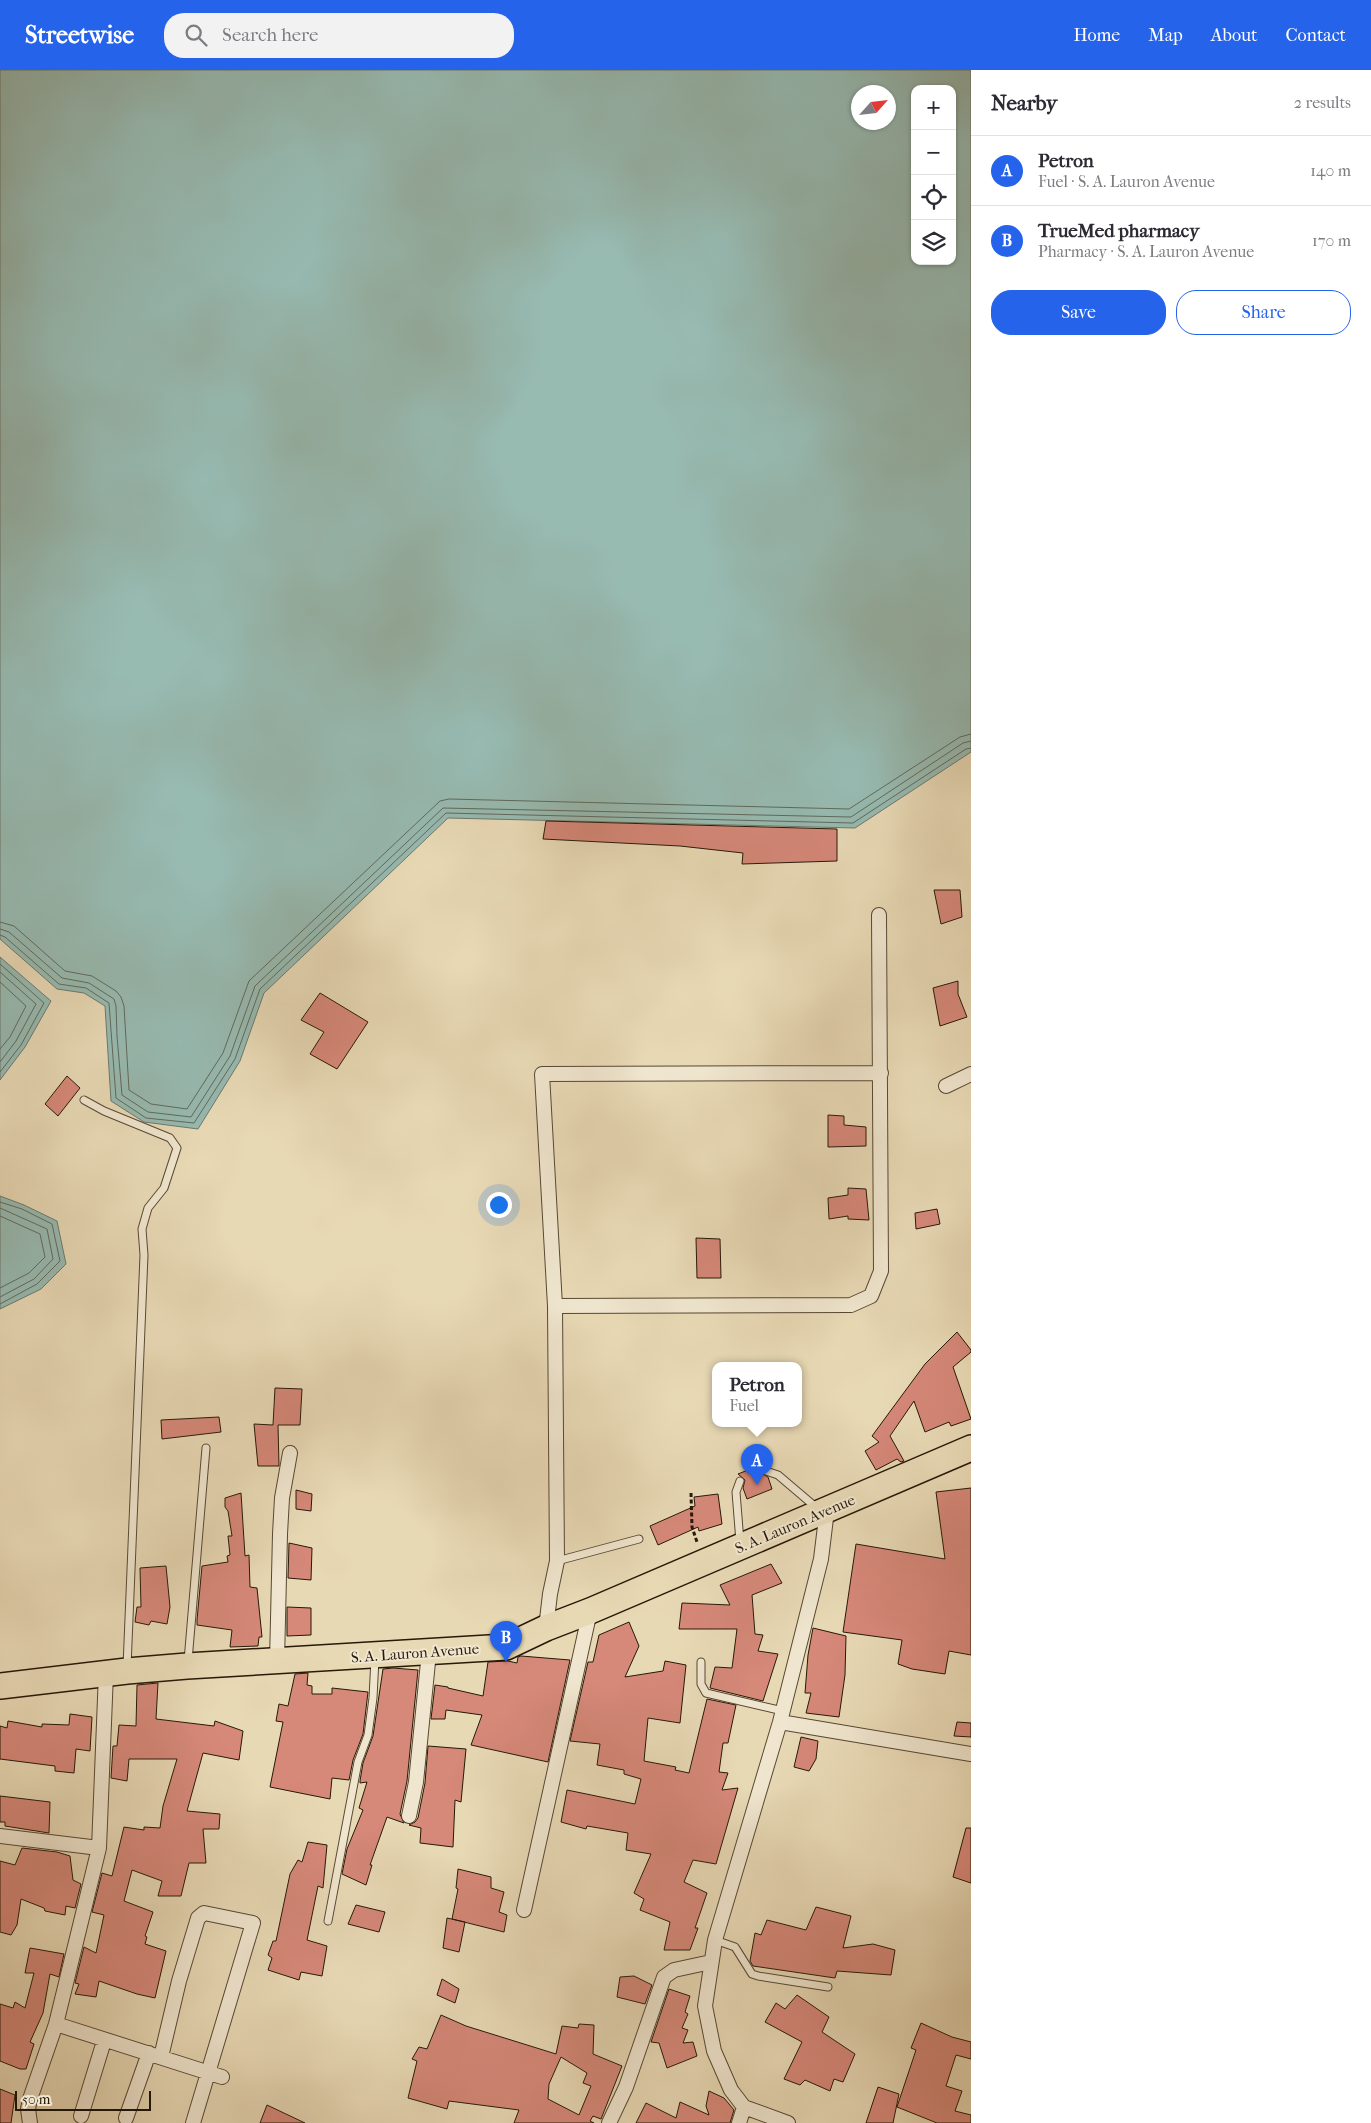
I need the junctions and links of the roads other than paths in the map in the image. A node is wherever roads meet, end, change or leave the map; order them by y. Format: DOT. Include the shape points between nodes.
graph roads {
  1 [pos="879,915"];
  2 [pos="881,1074"];
  3 [pos="971,1074"];
  4 [pos="946,1086"];
  5 [pos="84,1100"];
  6 [pos="555,1306"];
  7 [pos="206,1448"];
  8 [pos="971,1448"];
  9 [pos="290,1453"];
  10 [pos="766,1471"];
  11 [pos="740,1481"];
  12 [pos="825,1511"];
  13 [pos="640,1539"];
  14 [pos="740,1547"];
  15 [pos="557,1561"];
  16 [pos="590,1611"];
  17 [pos="546,1628"];
  18 [pos="429,1652"];
  19 [pos="375,1655"];
  20 [pos="277,1661"];
  21 [pos="701,1662"];
  22 [pos="187,1666"];
  23 [pos="116,1672"];
  24 [pos="0,1686"];
  25 [pos="782,1716"];
  26 [pos="971,1754"];
  27 [pos="409,1816"];
  28 [pos="0,1836"];
  29 [pos="99,1848"];
  30 [pos="524,1910"];
  31 [pos="328,1921"];
  32 [pos="715,1940"];
  33 [pos="711,1962"];
  34 [pos="828,1987"];
  35 [pos="56,2024"];
  36 [pos="104,2041"];
  37 [pos="155,2055"];
  38 [pos="208,2072"];
  39 [pos="222,2077"];
  40 [pos="744,2107"];
  41 [pos="81,2116"];
  42 [pos="126,2118"];
  43 [pos="30,2123"];
  44 [pos="193,2123"];
  45 [pos="609,2123"];
  46 [pos="739,2123"];
  47 [pos="788,2123"];
  1 -- 2 [label="street"];
  2 -- 6 [label="street" via="881,1271 871,1296 851,1305"];
  2 -- 6 [label="street" via="542,1074"];
  3 -- 4 [label="street"];
  5 -- 23 [label="lane" via="170,1138 177,1148 164,1188 148,1208 142,1229 144,1255"];
  6 -- 15 [label="street"];
  7 -- 22 [label="lane"];
  8 -- 12 [label="highway, S. A. Lauron Avenue"];
  9 -- 20 [label="street" via="282,1498"];
  10 -- 12 [label="lane" via="778,1475"];
  11 -- 14 [label="lane" via="736,1492"];
  12 -- 14 [label="highway, S. A. Lauron Avenue"];
  12 -- 25 [label="street" via="821,1559"];
  13 -- 15 [label="lane"];
  14 -- 16 [label="highway, S. A. Lauron Avenue"];
  15 -- 17 [label="street"];
  16 -- 17 [label="highway, S. A. Lauron Avenue"];
  16 -- 30 [label="street"];
  17 -- 18 [label="highway, S. A. Lauron Avenue" via="506,1647"];
  18 -- 19 [label="highway, S. A. Lauron Avenue"];
  18 -- 27 [label="street" via="416,1782"];
  19 -- 20 [label="highway, S. A. Lauron Avenue"];
  19 -- 31 [label="lane" via="368,1735 358,1762"];
  20 -- 22 [label="highway, S. A. Lauron Avenue"];
  21 -- 25 [label="lane" via="701,1684 706,1693"];
  22 -- 23 [label="highway, S. A. Lauron Avenue"];
  23 -- 24 [label="highway, S. A. Lauron Avenue"];
  23 -- 29 [label="street"];
  25 -- 26 [label="street"];
  25 -- 32 [label="street"];
  28 -- 29 [label="street"];
  29 -- 35 [label="street"];
  32 -- 33 [label="street"];
  32 -- 34 [label="lane" via="735,1947 752,1974"];
  33 -- 40 [label="street" via="705,2006 714,2051 731,2090"];
  33 -- 45 [label="street" via="674,1970 664,1977 626,2087"];
  35 -- 36 [label="street"];
  35 -- 43 [label="street" via="34,2084 28,2109"];
  36 -- 37 [label="street"];
  36 -- 41 [label="street"];
  37 -- 38 [label="street"];
  37 -- 38 [label="street" via="198,1918 204,1913 253,1923"];
  37 -- 42 [label="street"];
  38 -- 39 [label="street"];
  38 -- 44 [label="street"];
  40 -- 46 [label="street"];
  40 -- 47 [label="street"];
}
